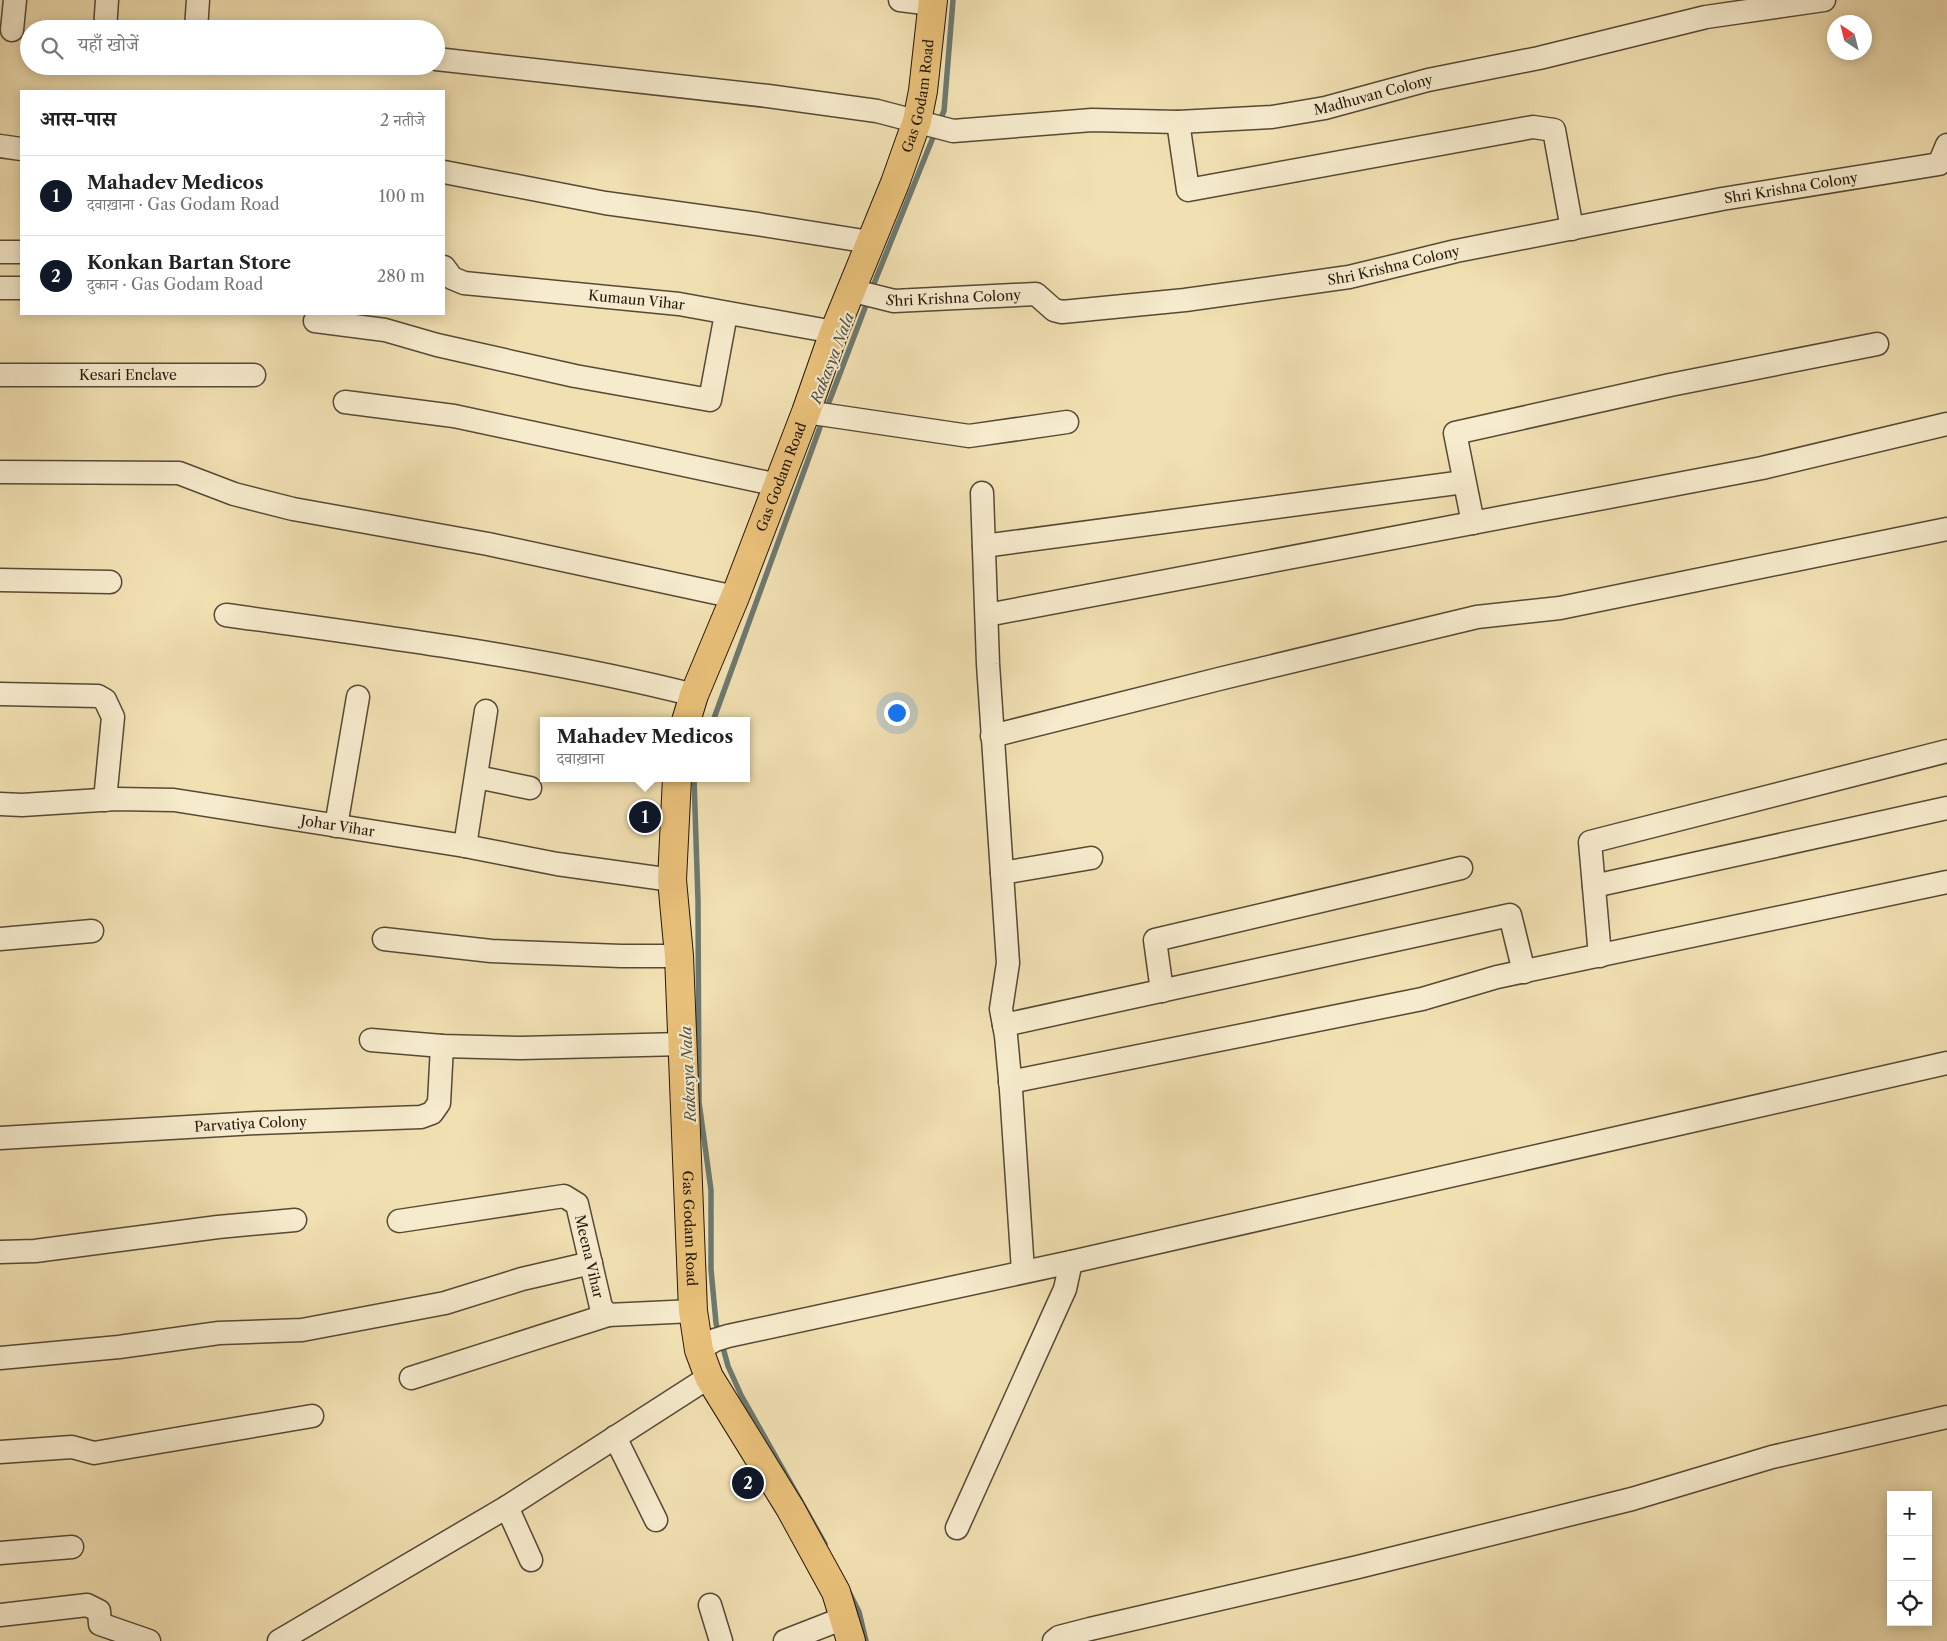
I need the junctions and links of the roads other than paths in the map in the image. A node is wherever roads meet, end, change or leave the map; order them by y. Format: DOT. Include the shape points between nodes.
graph roads {
  1 [pos="15,0"];
  2 [pos="107,0"];
  3 [pos="198,0"];
  4 [pos="900,0"];
  5 [pos="1824,0"];
  6 [pos="933,2"];
  7 [pos="106,20"];
  8 [pos="197,20"];
  9 [pos="14,30"];
  10 [pos="445,60"];
  11 [pos="1178,122"];
  12 [pos="933,126"];
  13 [pos="0,146"];
  14 [pos="20,149"];
  15 [pos="1943,154"];
  16 [pos="445,172"];
  17 [pos="1572,229"];
  18 [pos="870,242"];
  19 [pos="0,252"];
  20 [pos="20,252"];
  21 [pos="445,268"];
  22 [pos="0,288"];
  23 [pos="20,288"];
  24 [pos="865,294"];
  25 [pos="726,314"];
  26 [pos="315,321"];
  27 [pos="834,332"];
  28 [pos="1877,344"];
  29 [pos="0,375"];
  30 [pos="254,375"];
  31 [pos="345,402"];
  32 [pos="819,414"];
  33 [pos="1067,422"];
  34 [pos="1947,424"];
  35 [pos="0,472"];
  36 [pos="1464,482"];
  37 [pos="778,485"];
  38 [pos="982,493"];
  39 [pos="1473,524"];
  40 [pos="1947,529"];
  41 [pos="984,546"];
  42 [pos="0,580"];
  43 [pos="110,582"];
  44 [pos="735,597"];
  45 [pos="226,615"];
  46 [pos="987,616"];
  47 [pos="0,694"];
  48 [pos="694,695"];
  49 [pos="358,698"];
  50 [pos="486,710"];
  51 [pos="687,717"];
  52 [pos="992,736"];
  53 [pos="1947,751"];
  54 [pos="477,777"];
  55 [pos="677,782"];
  56 [pos="530,788"];
  57 [pos="105,800"];
  58 [pos="0,804"];
  59 [pos="1947,808"];
  60 [pos="336,826"];
  61 [pos="465,846"];
  62 [pos="1091,858"];
  63 [pos="1461,868"];
  64 [pos="1002,873"];
  65 [pos="672,880"];
  66 [pos="1947,882"];
  67 [pos="1594,886"];
  68 [pos="92,931"];
  69 [pos="0,939"];
  70 [pos="384,939"];
  71 [pos="679,956"];
  72 [pos="1600,956"];
  73 [pos="1524,972"];
  74 [pos="1162,991"];
  75 [pos="1004,1024"];
  76 [pos="371,1040"];
  77 [pos="683,1044"];
  78 [pos="442,1046"];
  79 [pos="1947,1063"];
  80 [pos="1010,1082"];
  81 [pos="0,1138"];
  82 [pos="295,1220"];
  83 [pos="399,1221"];
  84 [pos="0,1252"];
  85 [pos="1070,1262"];
  86 [pos="592,1263"];
  87 [pos="1023,1272"];
  88 [pos="693,1311"];
  89 [pos="608,1316"];
  90 [pos="714,1342"];
  91 [pos="0,1358"];
  92 [pos="709,1377"];
  93 [pos="411,1378"];
  94 [pos="312,1416"];
  95 [pos="1947,1416"];
  96 [pos="615,1437"];
  97 [pos="0,1452"];
  98 [pos="507,1507"];
  99 [pos="656,1520"];
  100 [pos="957,1528"];
  101 [pos="72,1546"];
  102 [pos="0,1553"];
  103 [pos="531,1560"];
  104 [pos="710,1605"];
  105 [pos="0,1615"];
  106 [pos="848,1630"];
  107 [pos="149,1641"];
  108 [pos="279,1641"];
  109 [pos="721,1641"];
  110 [pos="785,1641"];
  111 [pos="1054,1641"];
  1 -- 9 [label="street"];
  2 -- 7 [label="street"];
  3 -- 8 [label="street"];
  4 -- 6 [label="street"];
  5 -- 11 [label="street, Madhuvan Colony" via="1706,17 1539,58 1428,80 1325,108 1272,117"];
  6 -- 12 [label="main road, Gas Godam Road" via="923,91"];
  10 -- 12 [label="street, Madhuvan Colony" via="768,96 876,111"];
  11 -- 12 [label="street, Madhuvan Colony" via="1092,120"];
  11 -- 17 [label="street" via="1188,190 1533,127 1554,130"];
  12 -- 18 [label="main road, Gas Godam Road" via="895,183"];
  13 -- 14 [label="street"];
  15 -- 17 [label="street, Shri Krishna Colony"];
  16 -- 18 [label="street" via="605,203"];
  17 -- 24 [label="street, Shri Krishna Colony" via="1456,251 1350,277 1185,300 1062,312 1054,310 1036,294 894,300"];
  18 -- 24 [label="main road, Gas Godam Road"];
  19 -- 20 [label="street"];
  21 -- 25 [label="street, Kumaun Vihar" via="452,278 464,283 678,304"];
  22 -- 23 [label="street"];
  24 -- 27 [label="main road, Gas Godam Road"];
  25 -- 26 [label="street" via="710,400 575,376 385,330"];
  25 -- 27 [label="street, Kumaun Vihar"];
  27 -- 32 [label="main road, Gas Godam Road"];
  28 -- 36 [label="street" via="1670,385 1455,434"];
  29 -- 30 [label="street, Kesari Enclave"];
  31 -- 37 [label="street" via="454,416"];
  32 -- 33 [label="street" via="969,436"];
  32 -- 37 [label="main road, Gas Godam Road"];
  34 -- 39 [label="street" via="1762,468"];
  35 -- 44 [label="street" via="179,473 234,494 293,509 488,544"];
  36 -- 39 [label="street"];
  36 -- 41 [label="street"];
  37 -- 44 [label="main road, Gas Godam Road"];
  38 -- 41 [label="street"];
  39 -- 46 [label="street"];
  40 -- 52 [label="street" via="1560,608 1477,617"];
  41 -- 46 [label="street"];
  42 -- 43 [label="street"];
  44 -- 48 [label="main road, Gas Godam Road"];
  45 -- 48 [label="street" via="496,654 644,682"];
  46 -- 52 [label="street"];
  47 -- 57 [label="street" via="98,696 105,700 113,717"];
  48 -- 51 [label="main road, Gas Godam Road"];
  49 -- 60 [label="street"];
  50 -- 54 [label="street"];
  52 -- 64 [label="street"];
  53 -- 67 [label="street" via="1590,842"];
  54 -- 56 [label="street"];
  54 -- 61 [label="street"];
  55 -- 65 [label="main road, Gas Godam Road"];
  57 -- 58 [label="street, Johar Vihar"];
  57 -- 60 [label="street, Johar Vihar" via="174,800"];
  59 -- 67 [label="street"];
  60 -- 61 [label="street, Johar Vihar"];
  61 -- 65 [label="street, Johar Vihar" via="557,864"];
  62 -- 64 [label="street"];
  63 -- 74 [label="street" via="1154,940"];
  64 -- 75 [label="street" via="1008,963 1002,1009"];
  65 -- 71 [label="main road, Gas Godam Road"];
  66 -- 72 [label="street"];
  67 -- 72 [label="street"];
  68 -- 69 [label="street"];
  70 -- 71 [label="street" via="491,951"];
  71 -- 77 [label="main road, Gas Godam Road"];
  72 -- 73 [label="street"];
  73 -- 74 [label="street" via="1510,916"];
  73 -- 80 [label="street" via="1422,999"];
  74 -- 75 [label="street"];
  75 -- 80 [label="street"];
  76 -- 78 [label="street"];
  77 -- 78 [label="street" via="522,1048"];
  77 -- 88 [label="main road, Gas Godam Road"];
  78 -- 81 [label="street, Parvatiya Colony" via="439,1103 432,1114 420,1117"];
  79 -- 85 [label="street"];
  80 -- 87 [label="street"];
  82 -- 84 [label="street" via="35,1251"];
  83 -- 86 [label="street, Meena Vihar" via="564,1196 577,1204"];
  85 -- 87 [label="street"];
  85 -- 100 [label="street" via="1065,1289"];
  86 -- 89 [label="street, Meena Vihar" via="601,1307"];
  86 -- 91 [label="street" via="522,1278 446,1303 302,1330 219,1333 119,1347"];
  87 -- 90 [label="street"];
  88 -- 89 [label="street, Meena Vihar"];
  88 -- 90 [label="main road, Gas Godam Road"];
  89 -- 93 [label="street"];
  90 -- 92 [label="main road, Gas Godam Road"];
  92 -- 96 [label="street"];
  92 -- 106 [label="main road, Gas Godam Road" via="795,1516 836,1592"];
  94 -- 97 [label="street" via="94,1453 72,1447"];
  95 -- 111 [label="street" via="1772,1457 1632,1499 1090,1629"];
  96 -- 98 [label="street"];
  96 -- 99 [label="street"];
  98 -- 103 [label="street"];
  98 -- 108 [label="street"];
  101 -- 102 [label="street"];
  104 -- 109 [label="street"];
  105 -- 107 [label="street" via="87,1605 99,1611 100,1624"];
  106 -- 110 [label="street"];
}
